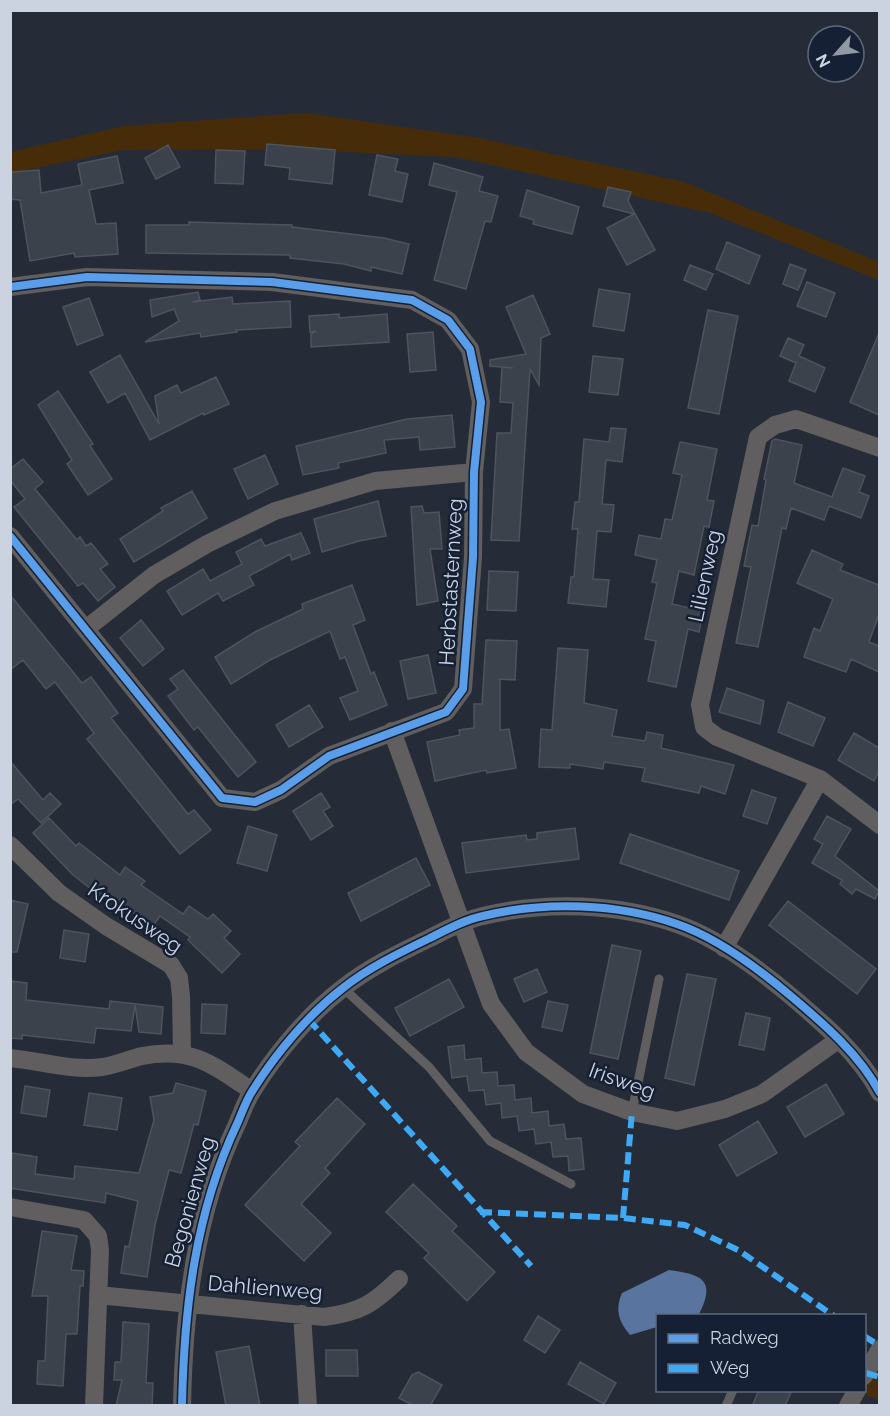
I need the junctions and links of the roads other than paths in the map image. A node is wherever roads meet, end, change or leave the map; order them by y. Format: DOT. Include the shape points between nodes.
graph roads {
  1 [pos="10,287"];
  2 [pos="879,448"];
  3 [pos="474,472"];
  4 [pos="10,536"];
  5 [pos="87,628"];
  6 [pos="392,731"];
  7 [pos="820,779"];
  8 [pos="879,825"];
  9 [pos="10,845"];
  10 [pos="460,924"];
  11 [pos="724,948"];
  12 [pos="659,979"];
  13 [pos="343,988"];
  14 [pos="838,1040"];
  15 [pos="182,1052"];
  16 [pos="10,1058"];
  17 [pos="252,1091"];
  18 [pos="879,1093"];
  19 [pos="632,1112"];
  20 [pos="571,1184"];
  21 [pos="10,1207"];
  22 [pos="399,1279"];
  23 [pos="98,1294"];
  24 [pos="187,1304"];
  25 [pos="302,1314"];
  26 [pos="879,1349"];
  27 [pos="866,1372"];
  28 [pos="732,1392"];
  29 [pos="856,1392"];
  30 [pos="94,1406"];
  31 [pos="182,1406"];
  32 [pos="308,1406"];
  33 [pos="726,1406"];
  34 [pos="848,1406"];
  1 -- 3 [label="street, Herbstasternweg" via="87,277 272,282 412,300 448,320 470,349 481,402"];
  2 -- 7 [label="street, Lilienweg" via="796,419 775,425 758,437 700,705 704,727 717,737"];
  3 -- 5 [label="street" via="375,481 275,511 154,575"];
  3 -- 6 [label="street, Herbstasternweg" via="473,557 463,689 446,712"];
  4 -- 5 [label="street, Herbstasternweg"];
  5 -- 6 [label="street, Herbstasternweg" via="222,798 255,802 281,790 329,756"];
  6 -- 10 [label="street"];
  7 -- 8 [label="street, Lilienweg"];
  7 -- 11 [label="street"];
  9 -- 15 [label="street, Krokusweg" via="59,893 171,965 179,978 182,996"];
  10 -- 11 [label="street, Begonienweg" via="483,916 547,906 615,909 678,924"];
  10 -- 13 [label="street, Begonienweg" via="407,949"];
  10 -- 19 [label="street, Irisweg" via="491,1004 526,1052 583,1094"];
  11 -- 14 [label="street, Begonienweg" via="776,983"];
  12 -- 19 [label="lane"];
  13 -- 17 [label="street, Begonienweg" via="309,1020"];
  13 -- 20 [label="lane" via="429,1067 489,1141"];
  14 -- 18 [label="street, Begonienweg" via="873,1080"];
  14 -- 19 [label="street, Irisweg" via="762,1094 725,1109 677,1121"];
  15 -- 16 [label="street" via="93,1067"];
  15 -- 17 [label="street" via="213,1065"];
  17 -- 24 [label="street, Begonienweg" via="225,1148 212,1189 195,1251"];
  21 -- 23 [label="street" via="84,1220 93,1228 100,1250"];
  22 -- 25 [label="street, Dahlienweg" via="376,1300 356,1311 324,1317"];
  23 -- 24 [label="street, Dahlienweg"];
  23 -- 30 [label="street"];
  24 -- 25 [label="street, Dahlienweg"];
  24 -- 31 [label="street, Begonienweg"];
  25 -- 32 [label="street"];
  26 -- 27 [label="street"];
  28 -- 33 [label="lane"];
  29 -- 34 [label="street"];
}
